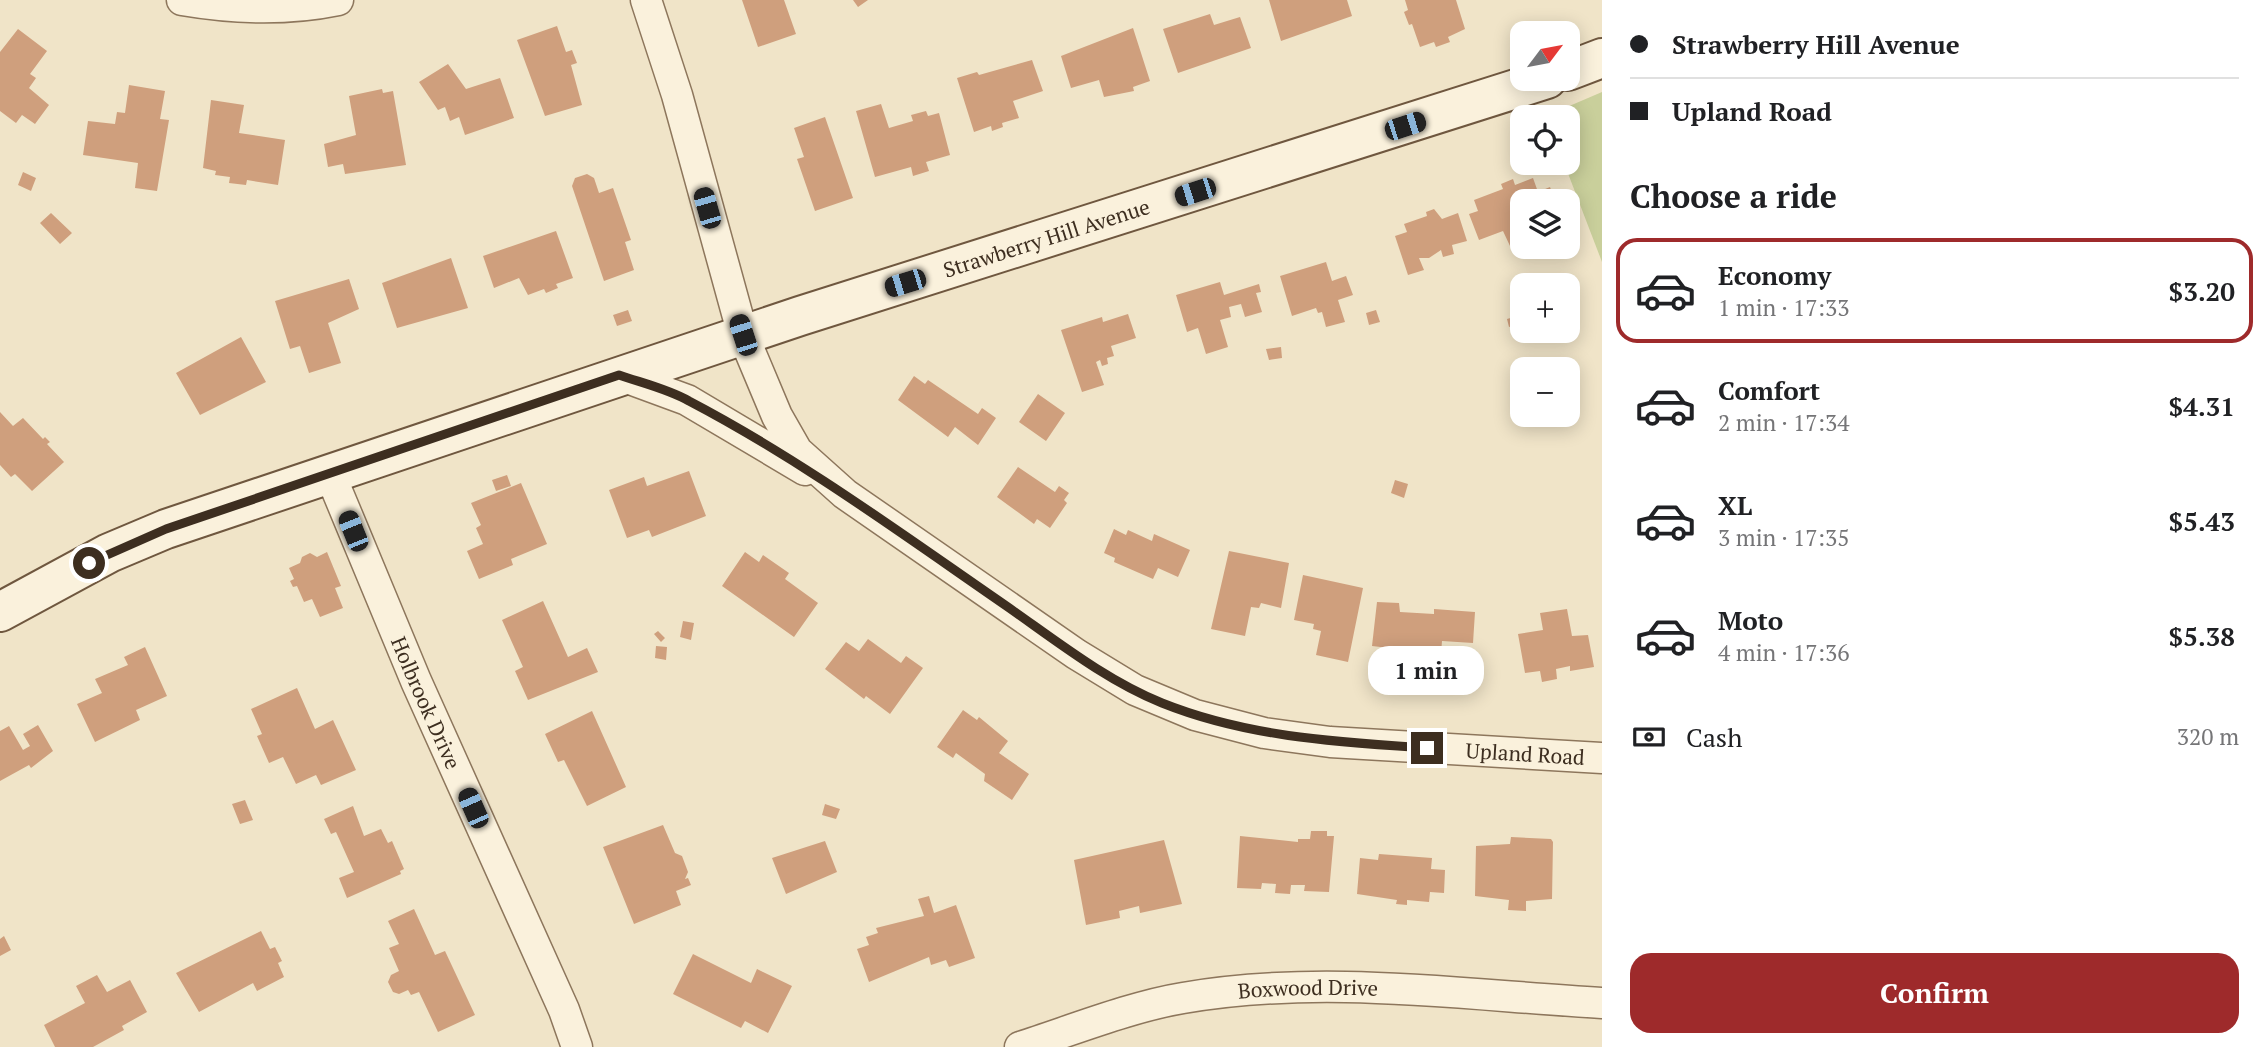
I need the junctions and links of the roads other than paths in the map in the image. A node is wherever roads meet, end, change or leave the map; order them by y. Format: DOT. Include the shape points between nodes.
graph roads {
  1 [pos="182,0"];
  2 [pos="338,0"];
  3 [pos="646,0"];
  4 [pos="1602,58"];
  5 [pos="1580,66"];
  6 [pos="1510,91"];
  7 [pos="743,335"];
  8 [pos="619,375"];
  9 [pos="330,474"];
  10 [pos="845,494"];
  11 [pos="0,611"];
  12 [pos="1602,758"];
  13 [pos="1602,1003"];
  14 [pos="577,1047"];
  15 [pos="1020,1047"];
  1 -- 2 [label="street" via="229,8 310,6"];
  3 -- 7 [label="street, Upland Road"];
  4 -- 5 [label="main road"];
  6 -- 7 [label="main road, Strawberry Hill Avenue"];
  7 -- 8 [label="main road, Strawberry Hill Avenue"];
  7 -- 10 [label="street, Upland Road" via="776,416 797,452"];
  8 -- 9 [label="main road, Strawberry Hill Avenue"];
  8 -- 10 [label="street, Upland Road" via="687,400"];
  9 -- 11 [label="main road, Strawberry Hill Avenue" via="154,534"];
  9 -- 14 [label="street, Holbrook Drive"];
  10 -- 12 [label="street, Upland Road" via="1076,654 1172,707 1230,726 1330,742"];
  13 -- 15 [label="street, Boxwood Drive" via="1293,986 1240,990 1180,998"];
}
